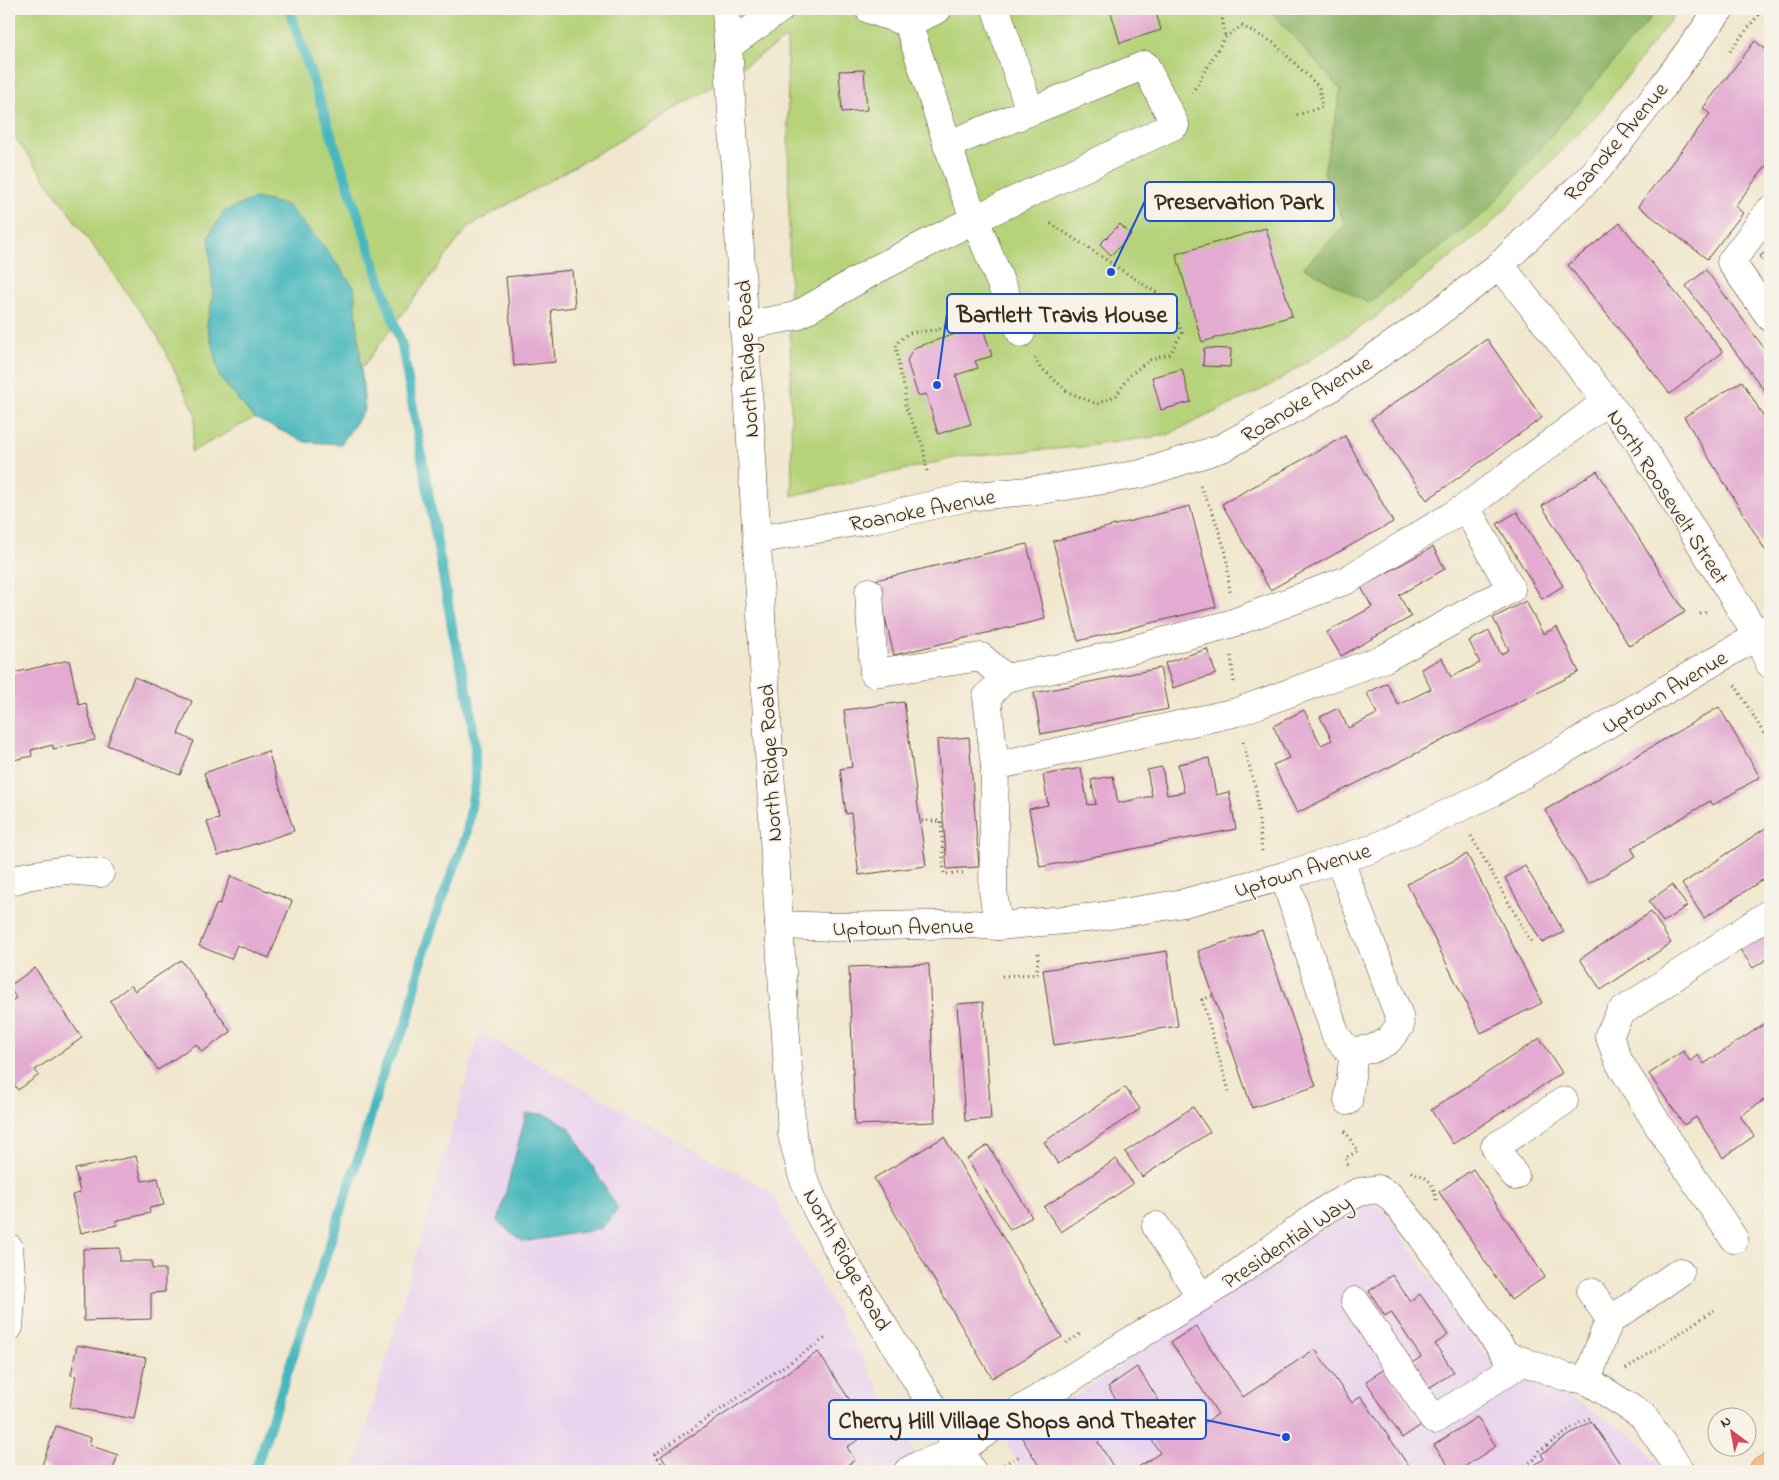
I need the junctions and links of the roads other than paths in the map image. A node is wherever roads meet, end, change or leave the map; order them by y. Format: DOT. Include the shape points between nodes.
graph roads {
  1 [pos="726,9"];
  2 [pos="780,9"];
  3 [pos="869,9"];
  4 [pos="938,9"];
  5 [pos="996,9"];
  6 [pos="1720,9"];
  7 [pos="908,23"];
  8 [pos="728,46"];
  9 [pos="1030,111"];
  10 [pos="947,146"];
  11 [pos="1770,210"];
  12 [pos="975,219"];
  13 [pos="1500,265"];
  14 [pos="1770,317"];
  15 [pos="744,326"];
  16 [pos="1021,333"];
  17 [pos="1607,401"];
  18 [pos="1466,507"];
  19 [pos="757,540"];
  20 [pos="869,592"];
  21 [pos="1764,631"];
  22 [pos="1770,664"];
  23 [pos="1006,678"];
  24 [pos="995,766"];
  25 [pos="1340,859"];
  26 [pos="100,873"];
  27 [pos="1284,876"];
  28 [pos="9,882"];
  29 [pos="1770,913"];
  30 [pos="779,925"];
  31 [pos="998,926"];
  32 [pos="1354,1051"];
  33 [pos="1348,1101"];
  34 [pos="1564,1101"];
  35 [pos="1515,1176"];
  36 [pos="1156,1226"];
  37 [pos="1734,1239"];
  38 [pos="9,1248"];
  39 [pos="1680,1272"];
  40 [pos="1591,1292"];
  41 [pos="1201,1297"];
  42 [pos="1355,1301"];
  43 [pos="1611,1320"];
  44 [pos="9,1327"];
  45 [pos="1523,1361"];
  46 [pos="1587,1380"];
  47 [pos="966,1461"];
  48 [pos="1770,1467"];
  49 [pos="908,1471"];
  50 [pos="1681,1471"];
  51 [pos="1764,1471"];
  1 -- 8 [label="street, North Ridge Road"];
  2 -- 8 [label="street"];
  3 -- 7 [label="street"];
  4 -- 7 [label="street"];
  5 -- 9 [label="street"];
  6 -- 13 [label="street, Roanoke Avenue" via="1597,170"];
  7 -- 10 [label="street"];
  8 -- 15 [label="street, North Ridge Road"];
  9 -- 10 [label="street"];
  9 -- 12 [label="street" via="1144,66 1175,125"];
  10 -- 12 [label="street"];
  11 -- 14 [label="street" via="1732,262"];
  12 -- 15 [label="street" via="875,270 796,316"];
  12 -- 16 [label="street"];
  13 -- 17 [label="street, North Roosevelt Street"];
  13 -- 19 [label="street, Roanoke Avenue" via="1426,322 1327,390 1222,448 1141,474 1047,489 967,497 877,518"];
  15 -- 19 [label="street, North Ridge Road"];
  17 -- 18 [label="street"];
  17 -- 21 [label="street, North Roosevelt Street" via="1638,440"];
  18 -- 23 [label="street" via="1346,580 1240,621 1070,666"];
  18 -- 24 [label="street" via="1511,589 1385,658 1237,712"];
  19 -- 30 [label="street, North Ridge Road"];
  20 -- 23 [label="street" via="874,672 981,657"];
  21 -- 22 [label="street, North Roosevelt Street"];
  21 -- 25 [label="street, Uptown Avenue" via="1493,792 1372,849"];
  23 -- 24 [label="street" via="987,697"];
  24 -- 31 [label="street" via="993,890"];
  25 -- 27 [label="street, Uptown Avenue"];
  25 -- 32 [label="street" via="1400,1026 1388,1041 1372,1049"];
  26 -- 28 [label="street" via="66,870"];
  27 -- 31 [label="street, Uptown Avenue" via="1184,903 1097,917"];
  27 -- 32 [label="street" via="1336,1036 1347,1049"];
  29 -- 37 [label="street" via="1620,1013 1608,1035 1624,1071"];
  30 -- 31 [label="street, Uptown Avenue"];
  30 -- 47 [label="street, North Ridge Road" via="792,1134 802,1174 847,1266"];
  32 -- 33 [label="street"];
  34 -- 35 [label="street" via="1495,1147"];
  36 -- 41 [label="street"];
  38 -- 44 [label="street" via="12,1286"];
  39 -- 43 [label="street"];
  40 -- 43 [label="street"];
  41 -- 45 [label="street, Presidential Way" via="1328,1208 1359,1192 1378,1189 1390,1196 1416,1228 1506,1355"];
  41 -- 47 [label="street, Presidential Way" via="1001,1422"];
  42 -- 45 [label="street" via="1434,1420"];
  43 -- 46 [label="street"];
  45 -- 46 [label="street, Presidential Way" via="1566,1377"];
  46 -- 50 [label="street, Presidential Way" via="1643,1416"];
  47 -- 49 [label="street, Presidential Way" via="919,1465"];
  48 -- 51 [label="main road"];
}
